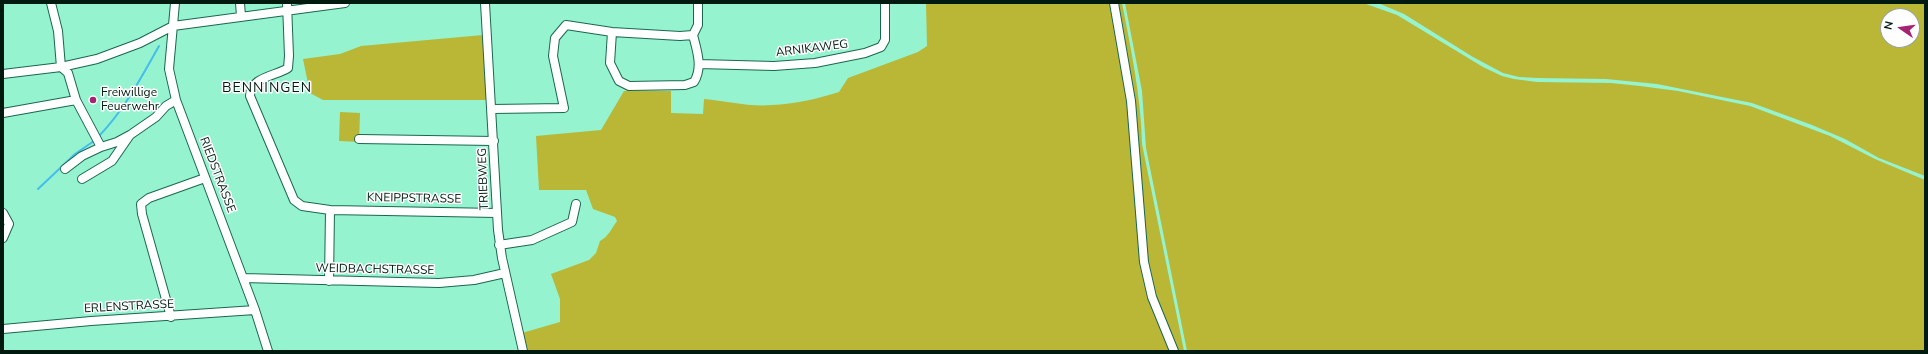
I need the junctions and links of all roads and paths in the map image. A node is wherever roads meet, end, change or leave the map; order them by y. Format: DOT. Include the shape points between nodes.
graph roads {
  1 [pos="51,3"];
  2 [pos="175,3"];
  3 [pos="240,3"];
  4 [pos="345,3"];
  5 [pos="485,3"];
  6 [pos="698,3"];
  7 [pos="885,3"];
  8 [pos="1114,3"];
  9 [pos="287,7"];
  10 [pos="241,16"];
  11 [pos="173,26"];
  12 [pos="612,32"];
  13 [pos="693,35"];
  14 [pos="699,64"];
  15 [pos="61,67"];
  16 [pos="3,74"];
  17 [pos="76,100"];
  18 [pos="176,100"];
  19 [pos="492,109"];
  20 [pos="3,113"];
  21 [pos="130,135"];
  22 [pos="359,139"];
  23 [pos="98,141"];
  24 [pos="494,141"];
  25 [pos="65,169"];
  26 [pos="205,178"];
  27 [pos="82,179"];
  28 [pos="576,204"];
  29 [pos="330,210"];
  30 [pos="3,213"];
  31 [pos="497,213"];
  32 [pos="3,238"];
  33 [pos="500,246"];
  34 [pos="504,273"];
  35 [pos="243,278"];
  36 [pos="329,281"];
  37 [pos="255,310"];
  38 [pos="171,317"];
  39 [pos="3,329"];
  40 [pos="268,351"];
  41 [pos="522,351"];
  42 [pos="1174,351"];
  1 -- 15 [label="street" via="58,31"];
  2 -- 11 [label="street, RIEDSTRASSE"];
  3 -- 10 [label="street"];
  4 -- 9 [label="street"];
  5 -- 19 [label="street, TRIEBWEG"];
  6 -- 13 [label="street" via="698,25"];
  7 -- 14 [label="street, ARNIKAWEG" via="885,40 881,48 865,54 815,63 774,66"];
  8 -- 42 [label="street" via="1131,101 1144,262 1152,297"];
  9 -- 10 [label="street"];
  9 -- 29 [label="street, KNEIPPSTRASSE" via="288,68 257,82 250,91 250,96 294,200 302,206"];
  10 -- 11 [label="street"];
  11 -- 15 [label="street" via="140,43 97,59"];
  11 -- 18 [label="street, RIEDSTRASSE" via="169,69"];
  12 -- 13 [label="street"];
  12 -- 14 [label="street" via="611,67 619,81 629,86 685,85 694,82"];
  12 -- 19 [label="street" via="566,25 555,38 553,56 564,108"];
  13 -- 14 [label="street"];
  15 -- 16 [label="street"];
  15 -- 17 [label="street" via="68,73"];
  17 -- 20 [label="street"];
  17 -- 23 [label="street"];
  18 -- 21 [label="street"];
  18 -- 26 [label="street, RIEDSTRASSE"];
  19 -- 24 [label="street, TRIEBWEG"];
  21 -- 23 [label="street" via="117,142"];
  21 -- 27 [label="street" via="112,161"];
  22 -- 24 [label="street"];
  23 -- 25 [label="street"];
  24 -- 31 [label="street, TRIEBWEG"];
  26 -- 35 [label="street, RIEDSTRASSE"];
  26 -- 38 [label="street" via="149,198 141,204"];
  28 -- 33 [label="street" via="572,222 532,240"];
  29 -- 31 [label="street, KNEIPPSTRASSE"];
  29 -- 36 [label="street"];
  30 -- 32 [label="street" via="9,224"];
  31 -- 33 [label="street, TRIEBWEG"];
  33 -- 34 [label="street, TRIEBWEG"];
  34 -- 36 [label="street, WEIDBACHSTRASSE" via="474,280 439,283"];
  34 -- 41 [label="street, TRIEBWEG"];
  35 -- 36 [label="street, WEIDBACHSTRASSE"];
  35 -- 37 [label="street, RIEDSTRASSE"];
  37 -- 38 [label="street, ERLENSTRASSE"];
  37 -- 40 [label="street, RIEDSTRASSE"];
  38 -- 39 [label="street, ERLENSTRASSE"];
}
